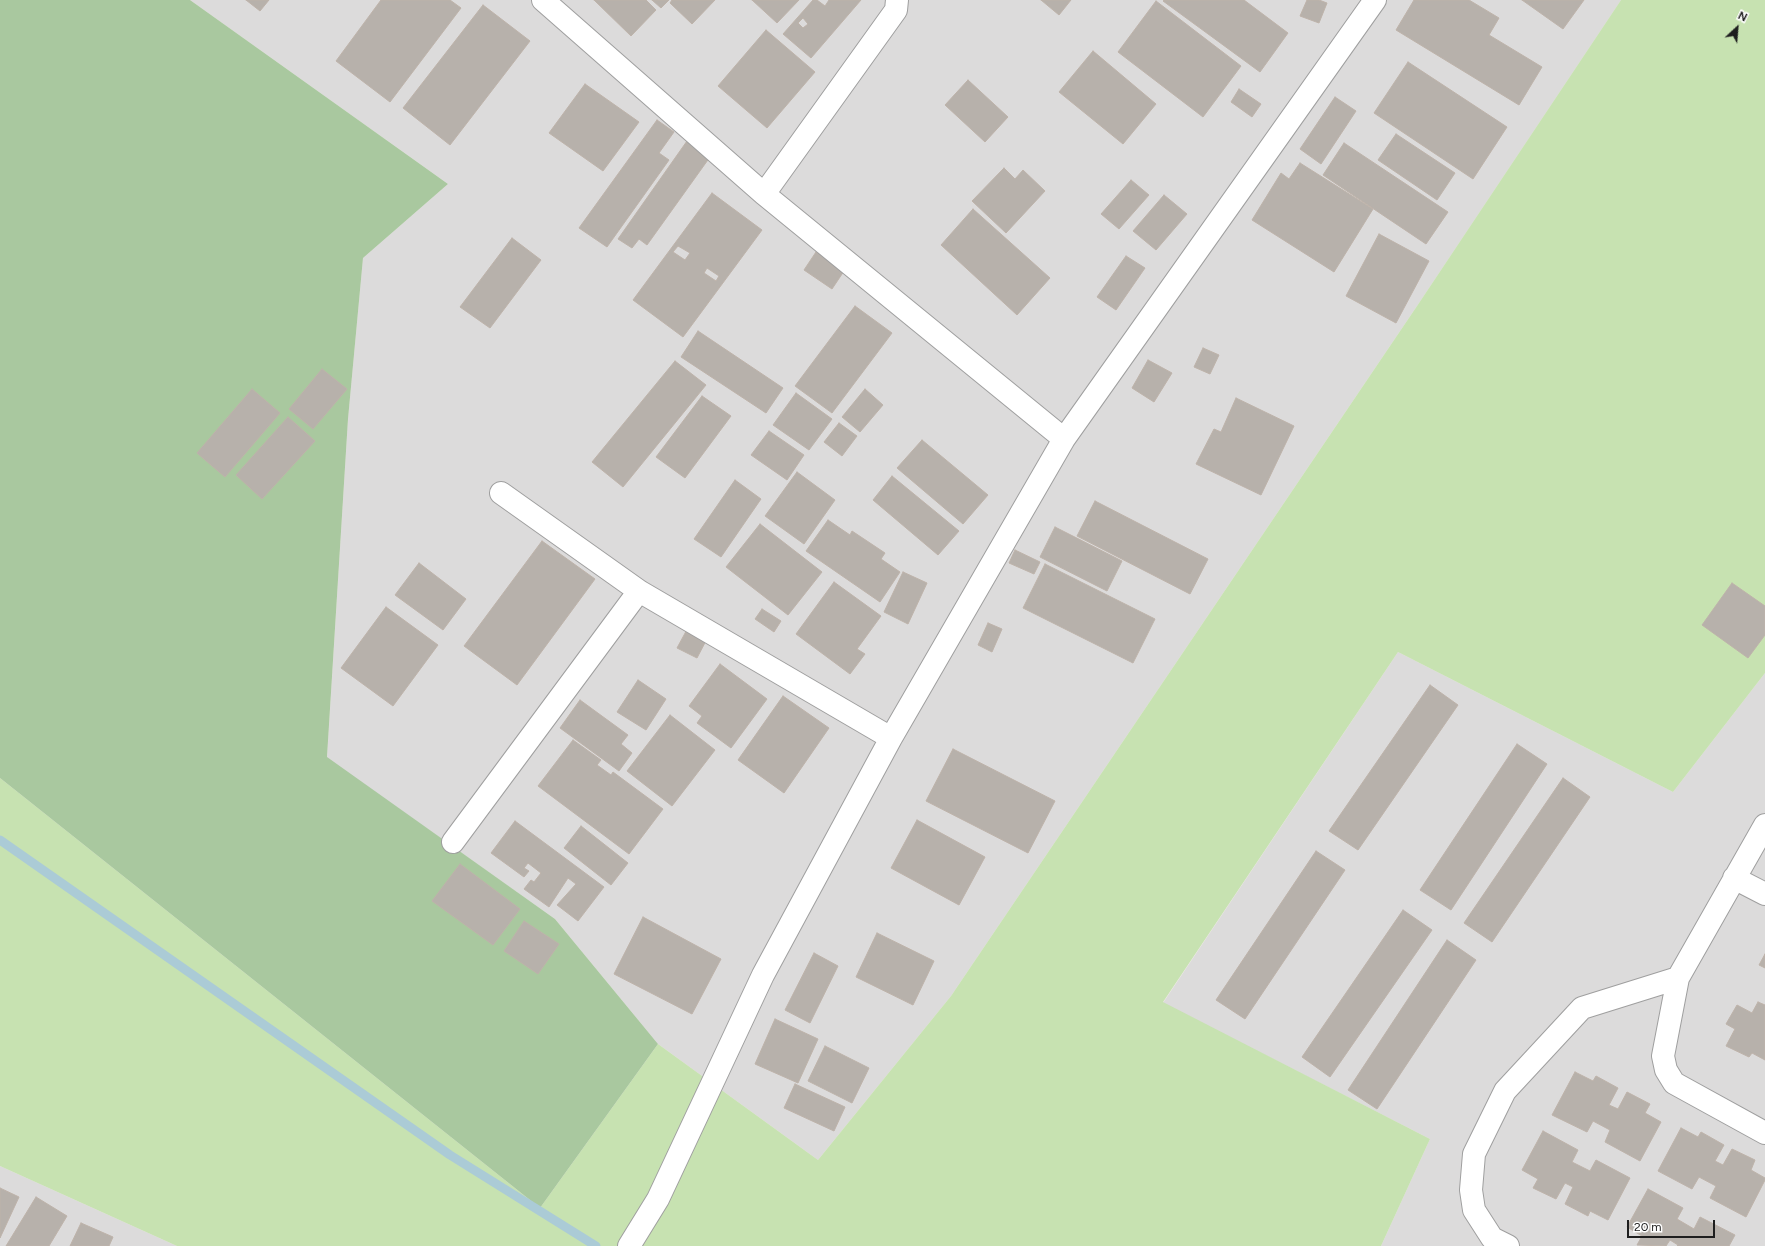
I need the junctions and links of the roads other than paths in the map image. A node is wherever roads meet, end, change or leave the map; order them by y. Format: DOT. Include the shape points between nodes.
graph roads {
  1 [pos="542,0"];
  2 [pos="897,0"];
  3 [pos="1375,0"];
  4 [pos="764,194"];
  5 [pos="1064,439"];
  6 [pos="501,493"];
  7 [pos="639,590"];
  8 [pos="891,738"];
  9 [pos="1765,825"];
  10 [pos="453,842"];
  11 [pos="1734,878"];
  12 [pos="1765,894"];
  13 [pos="1678,978"];
  14 [pos="1765,1133"];
  15 [pos="629,1246"];
  16 [pos="1508,1246"];
  1 -- 4 [label="street"];
  2 -- 4 [label="street" via="896,10"];
  3 -- 5 [label="street"];
  4 -- 5 [label="street"];
  5 -- 8 [label="street"];
  6 -- 7 [label="street"];
  7 -- 8 [label="street"];
  7 -- 10 [label="street"];
  8 -- 15 [label="street" via="762,975 658,1199"];
  9 -- 11 [label="street"];
  11 -- 12 [label="street"];
  11 -- 13 [label="street"];
  13 -- 14 [label="street" via="1663,1056 1666,1070 1674,1083"];
  13 -- 16 [label="street" via="1582,1008 1505,1091 1474,1154 1471,1190 1474,1210 1492,1238"];
}
